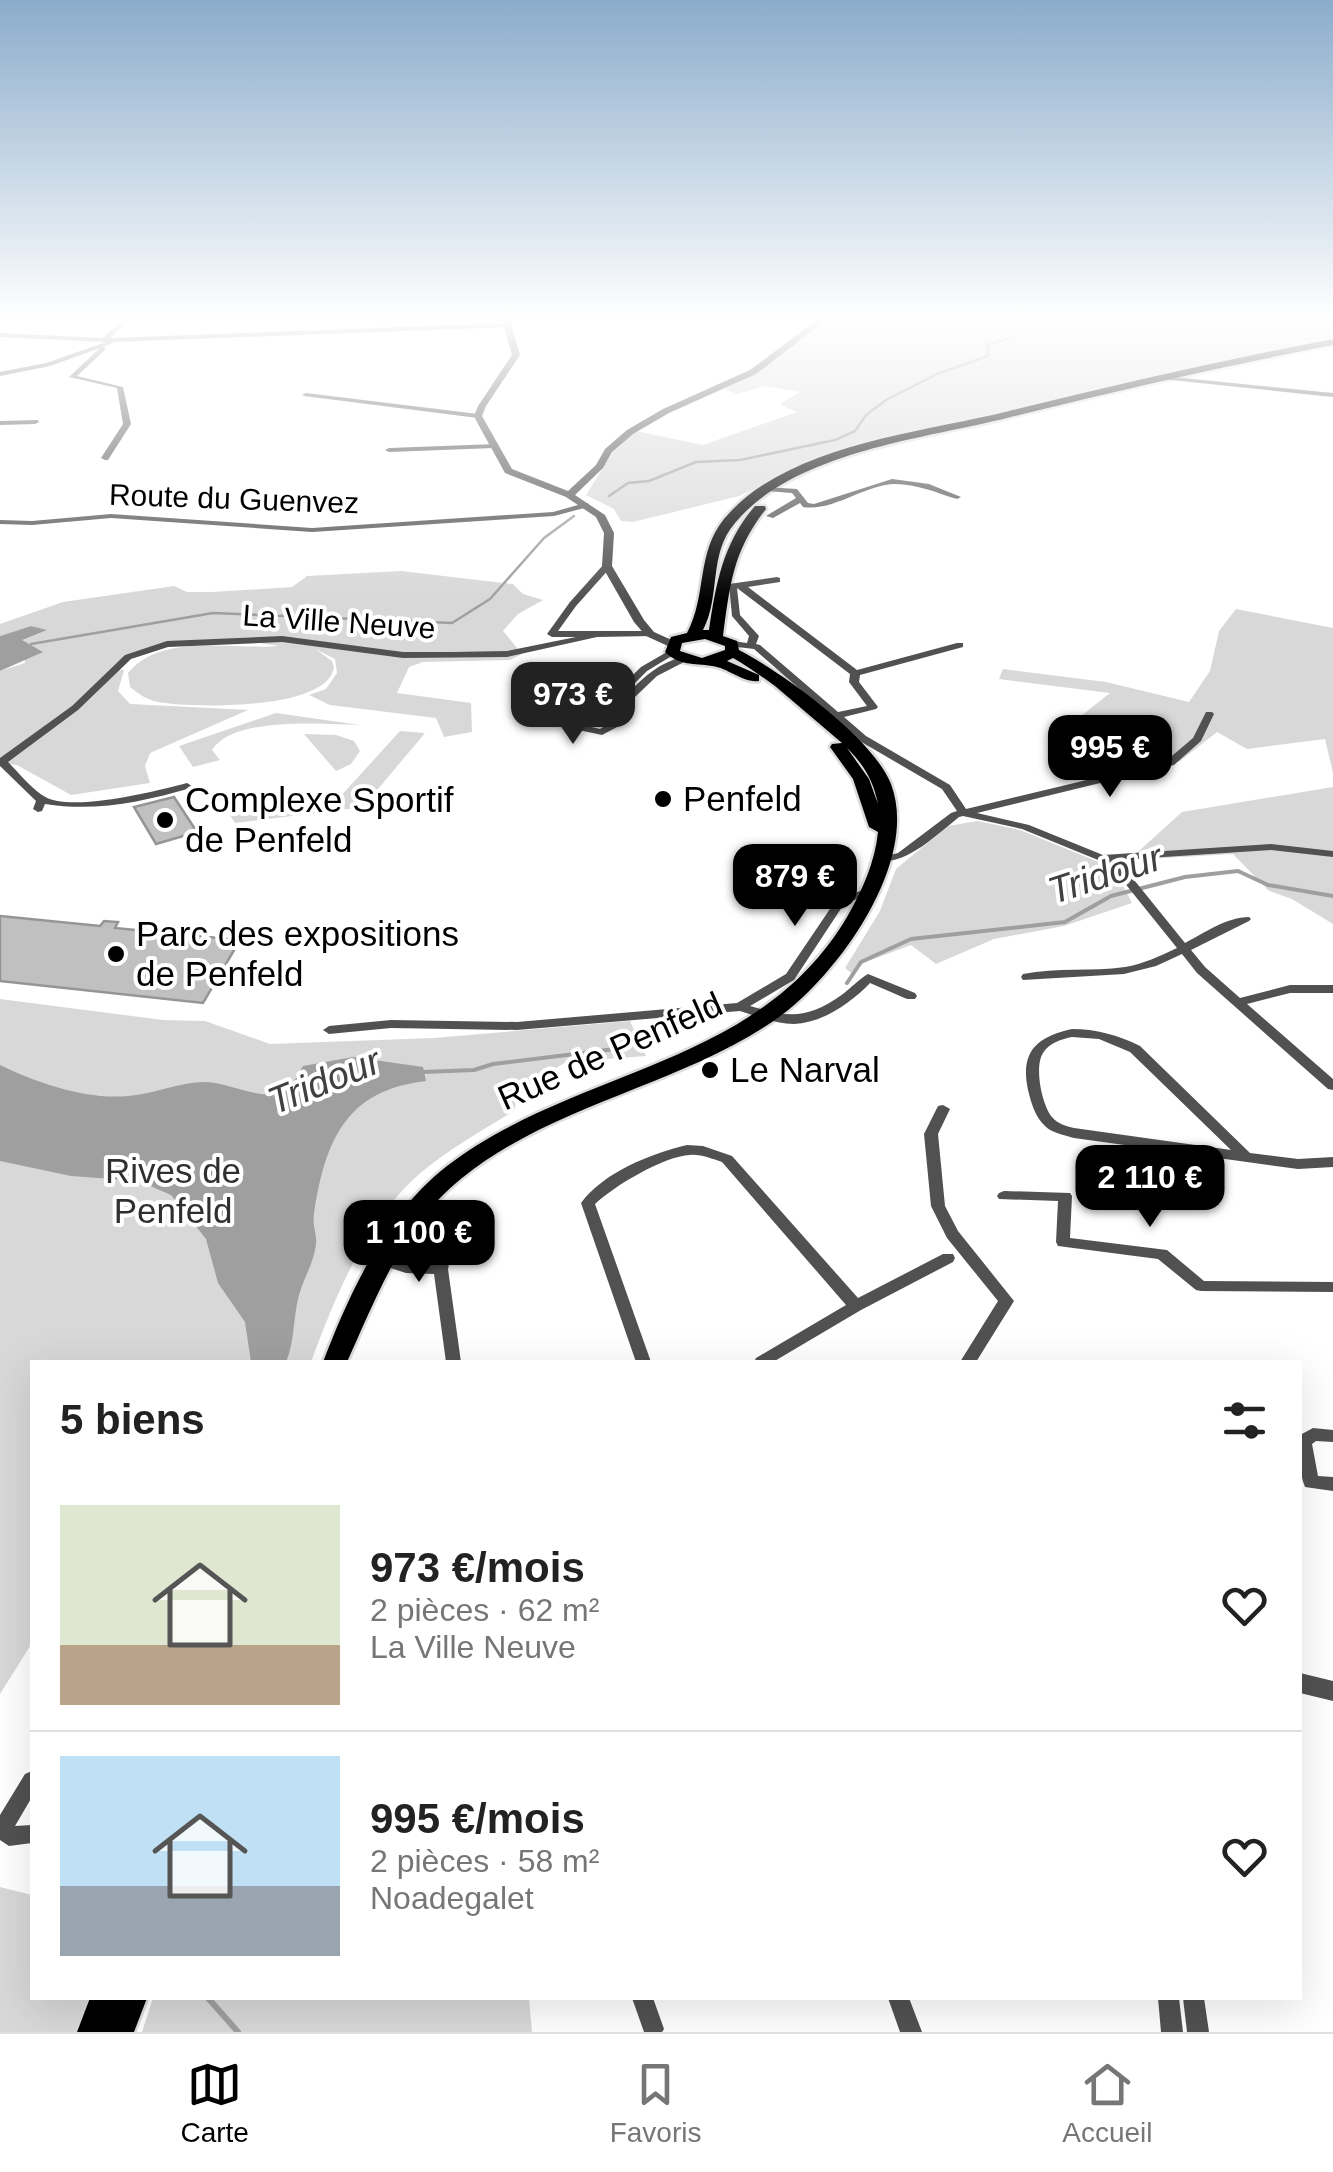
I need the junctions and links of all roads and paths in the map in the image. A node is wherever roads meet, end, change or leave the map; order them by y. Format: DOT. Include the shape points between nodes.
graph roads {
  1 [pos="125,412"];
  2 [pos="444,412"];
  3 [pos="481,412"];
  4 [pos="665,412"];
  5 [pos="1029,412"];
  6 [pos="1043,412"];
  7 [pos="478,416"];
  8 [pos="35,422"];
  9 [pos="0,423"];
  10 [pos="494,446"];
  11 [pos="389,450"];
  12 [pos="105,458"];
  13 [pos="767,489"];
  14 [pos="795,493"];
  15 [pos="569,496"];
  16 [pos="957,497"];
  17 [pos="586,505"];
  18 [pos="770,516"];
  19 [pos="0,522"];
  20 [pos="607,566"];
  21 [pos="778,580"];
  22 [pos="740,585"];
  23 [pos="650,634"];
  24 [pos="593,636"];
  25 [pos="716,636"];
  26 [pos="751,645"];
  27 [pos="681,646"];
  28 [pos="960,646"];
  29 [pos="732,648"];
  30 [pos="715,662"];
  31 [pos="856,673"];
  32 [pos="888,698"];
  33 [pos="873,706"];
  34 [pos="606,714"];
  35 [pos="1208,714"];
  36 [pos="836,716"];
  37 [pos="1,762"];
  38 [pos="187,786"];
  39 [pos="962,813"];
  40 [pos="1333,854"];
  41 [pos="883,855"];
  42 [pos="1110,858"];
  43 [pos="871,890"];
  44 [pos="1245,919"];
  45 [pos="1184,951"];
  46 [pos="1027,977"];
  47 [pos="1333,990"];
  48 [pos="911,996"];
  49 [pos="1240,1002"];
  50 [pos="740,1007"];
  51 [pos="767,1016"];
  52 [pos="329,1030"];
  53 [pos="1333,1086"];
  54 [pos="944,1109"];
  55 [pos="1246,1156"];
  56 [pos="1333,1162"];
  57 [pos="1004,1196"];
  58 [pos="454,1210"];
  59 [pos="948,1258"];
  60 [pos="380,1259"];
  61 [pos="441,1269"];
  62 [pos="1333,1286"];
  63 [pos="856,1306"];
  64 [pos="339,1360"];
  65 [pos="453,1360"];
  66 [pos="642,1360"];
  67 [pos="763,1360"];
  68 [pos="969,1360"];
  69 [pos="1333,1436"];
  70 [pos="1333,1484"];
  71 [pos="1302,1683"];
  72 [pos="1333,1691"];
  73 [pos="30,1783"];
  74 [pos="30,1834"];
  75 [pos="106,2000"];
  76 [pos="129,2000"];
  77 [pos="644,2000"];
  78 [pos="901,2000"];
  79 [pos="1169,2000"];
  80 [pos="1194,2000"];
  81 [pos="653,2029"];
  82 [pos="94,2032"];
  83 [pos="118,2032"];
  84 [pos="911,2032"];
  85 [pos="1172,2032"];
  86 [pos="1198,2032"];
  1 -- 12 [label="street" via="127,424"];
  2 -- 7 [label="street"];
  3 -- 7 [label="street"];
  4 -- 15 [label="street" via="608,451"];
  5 -- 13 [label="main road" via="831,460"];
  6 -- 14 [label="main road" via="843,464"];
  7 -- 10 [label="street"];
  8 -- 9 [label="street"];
  10 -- 11 [label="street"];
  10 -- 15 [label="street" via="516,477"];
  13 -- 14 [label="street"];
  13 -- 27 [label="main road" via="725,525 714,544 704,614"];
  14 -- 16 [label="street" via="806,504 822,505 892,481"];
  14 -- 18 [label="street"];
  14 -- 25 [label="main road" via="759,510 732,544"];
  15 -- 17 [label="street"];
  17 -- 19 [label="street, Route du Guenvez" via="554,514 312,530 111,516"];
  17 -- 20 [label="street" via="608,526"];
  20 -- 23 [label="street"];
  20 -- 24 [label="street" via="552,634"];
  21 -- 22 [label="street"];
  22 -- 26 [label="street" via="732,586 732,602 754,636"];
  22 -- 31 [label="street"];
  23 -- 24 [label="street"];
  23 -- 27 [label="street"];
  24 -- 37 [label="street, La Ville Neuve" via="507,654 403,655 282,639 167,644 128,657 75,708"];
  25 -- 27 [label="main road"];
  25 -- 29 [label="main road"];
  26 -- 29 [label="street"];
  26 -- 36 [label="street"];
  27 -- 30 [label="main road"];
  27 -- 34 [label="street"];
  28 -- 31 [label="street"];
  29 -- 30 [label="main road"];
  29 -- 41 [label="main road" via="805,701 874,768 887,806"];
  30 -- 41 [label="main road" via="774,690 844,752 874,809"];
  31 -- 33 [label="street" via="854,682"];
  32 -- 33 [label="street"];
  33 -- 36 [label="street"];
  35 -- 39 [label="street" via="1197,739 1170,763"];
  36 -- 39 [label="street" via="946,787"];
  37 -- 38 [label="street" via="40,805 126,803"];
  39 -- 41 [label="street" via="902,855"];
  39 -- 42 [label="street"];
  40 -- 42 [label="street" via="1271,847"];
  41 -- 43 [label="main road"];
  42 -- 45 [label="street"];
  43 -- 50 [label="street" via="840,902 790,977"];
  43 -- 51 [label="main road" via="814,977"];
  44 -- 45 [label="street" via="1198,938"];
  45 -- 46 [label="street" via="1132,970"];
  45 -- 49 [label="street"];
  47 -- 49 [label="street" via="1290,990"];
  48 -- 51 [label="street, Rue de Penfeld" via="868,978 854,994 798,1020"];
  49 -- 53 [label="street"];
  50 -- 51 [label="street"];
  50 -- 52 [label="street" via="517,1026"];
  51 -- 60 [label="main road, Rue de Penfeld" via="711,1048 556,1109 482,1150 424,1198"];
  54 -- 68 [label="street" via="931,1134 938,1206 1006,1301"];
  55 -- 55 [label="street" via="1123,1042 1067,1035 1038,1049 1032,1060 1042,1111 1058,1129"];
  55 -- 56 [label="street"];
  57 -- 62 [label="street" via="1066,1196 1063,1242 1162,1254 1201,1286"];
  58 -- 61 [label="street"];
  59 -- 63 [label="street"];
  60 -- 61 [label="street"];
  60 -- 64 [label="main road, Rue de Penfeld"];
  61 -- 65 [label="street"];
  63 -- 66 [label="street" via="726,1158 673,1153 588,1203"];
  63 -- 67 [label="street"];
  69 -- 70 [label="street" via="1302,1441 1312,1482"];
  71 -- 72 [label="street"];
  73 -- 74 [label="street" via="3,1828 9,1836"];
  75 -- 82 [label="main road"];
  76 -- 83 [label="main road"];
  77 -- 81 [label="street"];
  78 -- 84 [label="street"];
  79 -- 85 [label="street"];
  80 -- 86 [label="street"];
}
